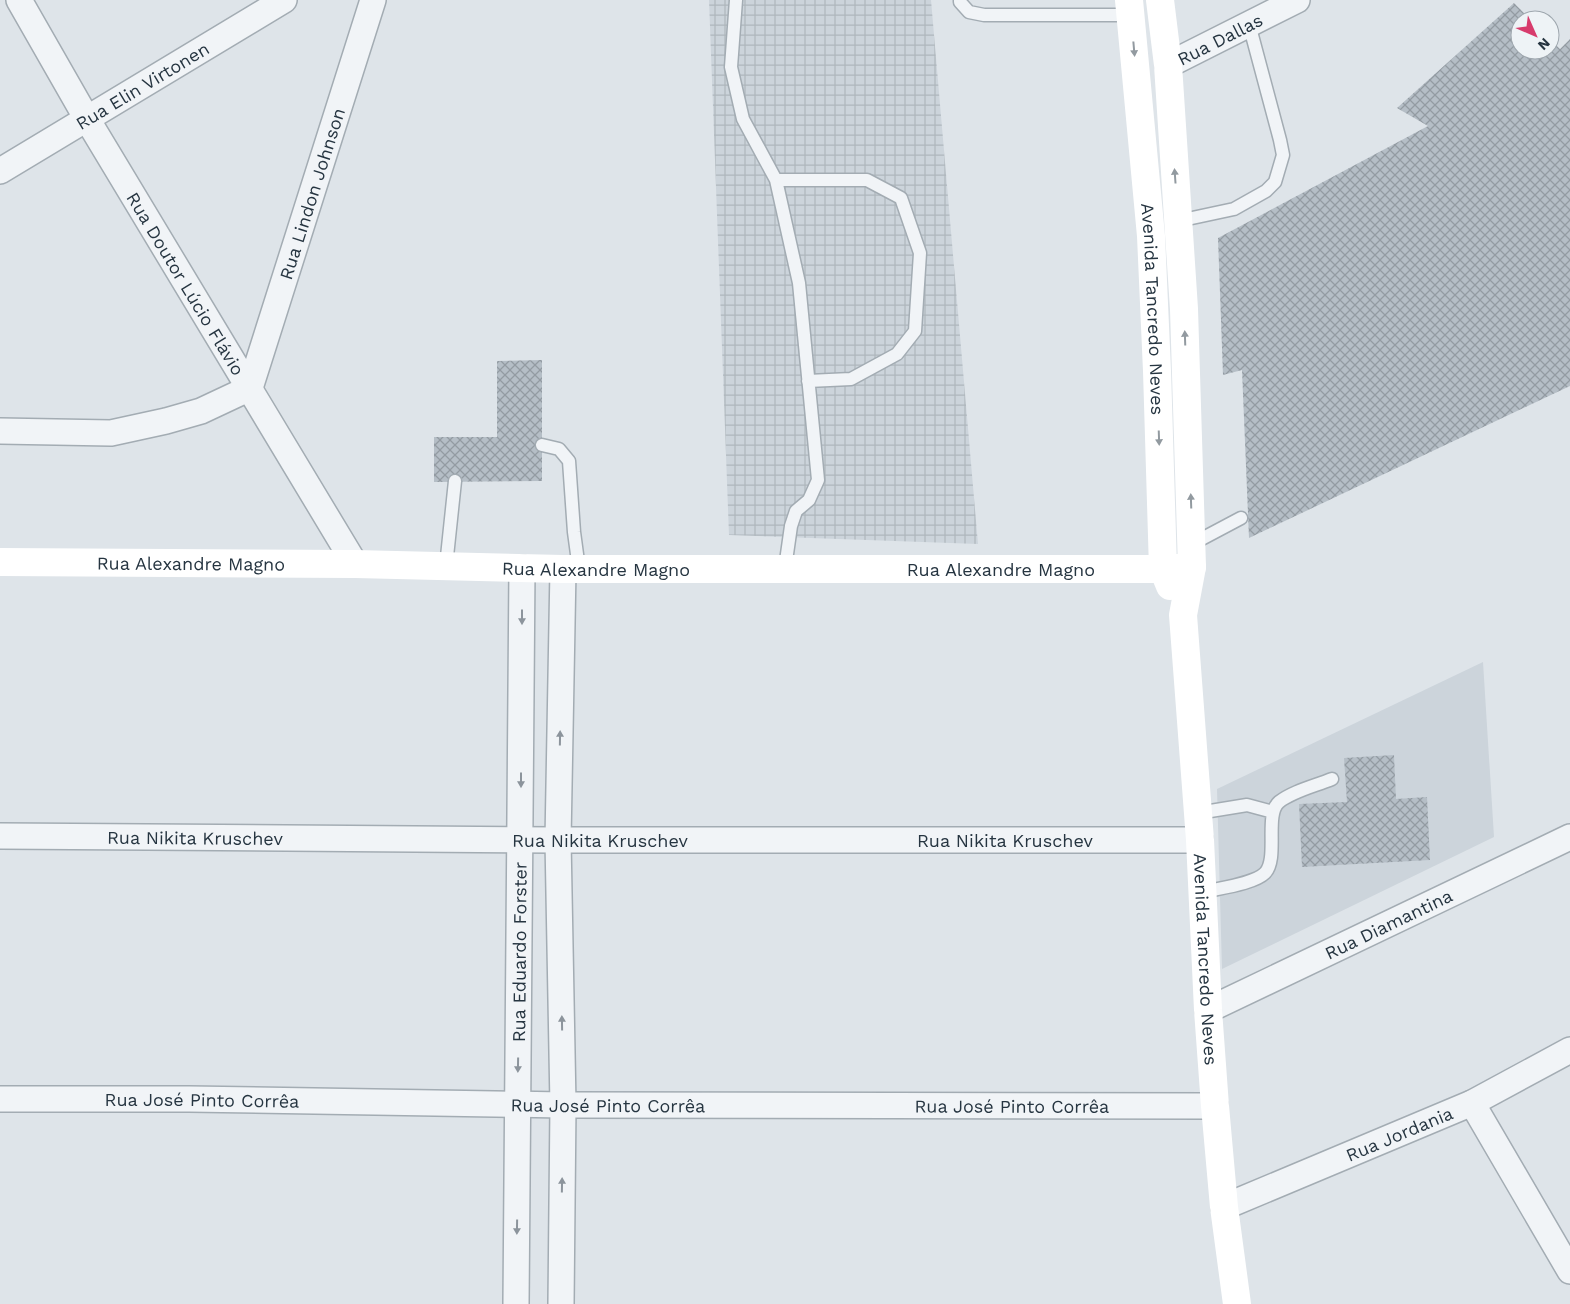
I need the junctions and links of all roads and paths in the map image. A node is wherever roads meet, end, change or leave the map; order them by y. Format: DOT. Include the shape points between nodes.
graph roads {
  1 [pos="19,0"];
  2 [pos="284,0"];
  3 [pos="373,0"];
  4 [pos="736,0"];
  5 [pos="960,0"];
  6 [pos="1160,0"];
  7 [pos="1297,0"];
  8 [pos="1130,7"];
  9 [pos="1249,24"];
  10 [pos="1168,65"];
  11 [pos="87,119"];
  12 [pos="0,171"];
  13 [pos="776,180"];
  14 [pos="1178,221"];
  15 [pos="808,381"];
  16 [pos="250,388"];
  17 [pos="0,431"];
  18 [pos="542,444"];
  19 [pos="455,481"];
  20 [pos="1241,518"];
  21 [pos="1192,555"];
  22 [pos="0,562"];
  23 [pos="355,564"];
  24 [pos="446,566"];
  25 [pos="522,568"];
  26 [pos="785,568"];
  27 [pos="571,569"];
  28 [pos="1163,569"];
  29 [pos="1183,614"];
  30 [pos="1332,779"];
  31 [pos="1273,812"];
  32 [pos="1198,813"];
  33 [pos="0,836"];
  34 [pos="1570,837"];
  35 [pos="520,839"];
  36 [pos="558,840"];
  37 [pos="1200,840"];
  38 [pos="1203,892"];
  39 [pos="1208,1010"];
  40 [pos="1570,1050"];
  41 [pos="0,1099"];
  42 [pos="518,1104"];
  43 [pos="1472,1104"];
  44 [pos="563,1105"];
  45 [pos="1215,1106"];
  46 [pos="1224,1207"];
  47 [pos="1570,1271"];
  48 [pos="516,1304"];
  49 [pos="561,1304"];
  50 [pos="1237,1304"];
  1 -- 11 [label="street, Rua Doutor Lúcio Flávio"];
  2 -- 11 [label="street, Rua Elin Virtonen"];
  3 -- 16 [label="street, Rua Lindon Johnson"];
  4 -- 13 [label="lane" via="731,67 743,119"];
  5 -- 8 [label="lane" via="969,12 984,15"];
  6 -- 10 [label="main road, Avenida Tancredo Neves"];
  7 -- 9 [label="street, Rua Dallas"];
  8 -- 28 [label="main road, Avenida Tancredo Neves, one-way" via="1151,236"];
  9 -- 10 [label="street, Rua Dallas"];
  9 -- 14 [label="lane" via="1283,155 1275,182 1266,192 1234,209"];
  14 -- 10 [label="main road, Avenida Tancredo Neves, one-way"];
  11 -- 12 [label="street, Rua Elin Virtonen"];
  11 -- 16 [label="street, Rua Doutor Lúcio Flávio"];
  13 -- 15 [label="lane" via="799,283"];
  13 -- 15 [label="lane" via="867,180 901,198 920,253 915,332 896,354 851,379"];
  21 -- 14 [label="main road, Avenida Tancredo Neves, one-way"];
  15 -- 26 [label="lane" via="818,480 809,500 796,511"];
  16 -- 17 [label="street" via="201,411 111,434"];
  16 -- 23 [label="street, Rua Doutor Lúcio Flávio"];
  18 -- 27 [label="lane" via="559,449 569,461 574,532"];
  19 -- 24 [label="lane"];
  20 -- 21 [label="lane"];
  21 -- 28 [label="main road, Rua Alexandre Magno"];
  21 -- 29 [label="main road, Avenida Tancredo Neves"];
  22 -- 23 [label="main road, Rua Alexandre Magno"];
  23 -- 24 [label="main road, Rua Alexandre Magno"];
  24 -- 25 [label="main road, Rua Alexandre Magno"];
  25 -- 27 [label="main road, Rua Alexandre Magno"];
  25 -- 35 [label="street, Rua Eduardo Forster, one-way"];
  26 -- 27 [label="main road, Rua Alexandre Magno"];
  26 -- 28 [label="main road, Rua Alexandre Magno"];
  36 -- 27 [label="street, one-way"];
  28 -- 29 [label="main road, Avenida Tancredo Neves"];
  29 -- 32 [label="main road, Avenida Tancredo Neves"];
  30 -- 31 [label="lane" via="1277,803"];
  31 -- 32 [label="lane" via="1247,805"];
  31 -- 38 [label="lane" via="1266,872 1253,880"];
  32 -- 37 [label="main road, Avenida Tancredo Neves"];
  33 -- 35 [label="street, Rua Nikita Kruschev"];
  34 -- 39 [label="street, Rua Diamantina"];
  35 -- 36 [label="street, Rua Nikita Kruschev"];
  35 -- 42 [label="street, Rua Eduardo Forster, one-way"];
  36 -- 37 [label="street, Rua Nikita Kruschev"];
  44 -- 36 [label="street, one-way"];
  37 -- 38 [label="main road, Avenida Tancredo Neves"];
  38 -- 39 [label="main road, Avenida Tancredo Neves"];
  39 -- 45 [label="main road, Avenida Tancredo Neves"];
  40 -- 43 [label="street, Rua Jordania"];
  41 -- 42 [label="street, Rua José Pinto Corrêa"];
  42 -- 44 [label="street, Rua José Pinto Corrêa"];
  42 -- 48 [label="street, Rua Eduardo Forster, one-way"];
  43 -- 46 [label="street, Rua Jordania"];
  43 -- 47 [label="street"];
  44 -- 45 [label="street, Rua José Pinto Corrêa"];
  49 -- 44 [label="street, one-way"];
  45 -- 46 [label="main road, Avenida Tancredo Neves"];
  46 -- 50 [label="main road, Avenida Tancredo Neves"];
}
